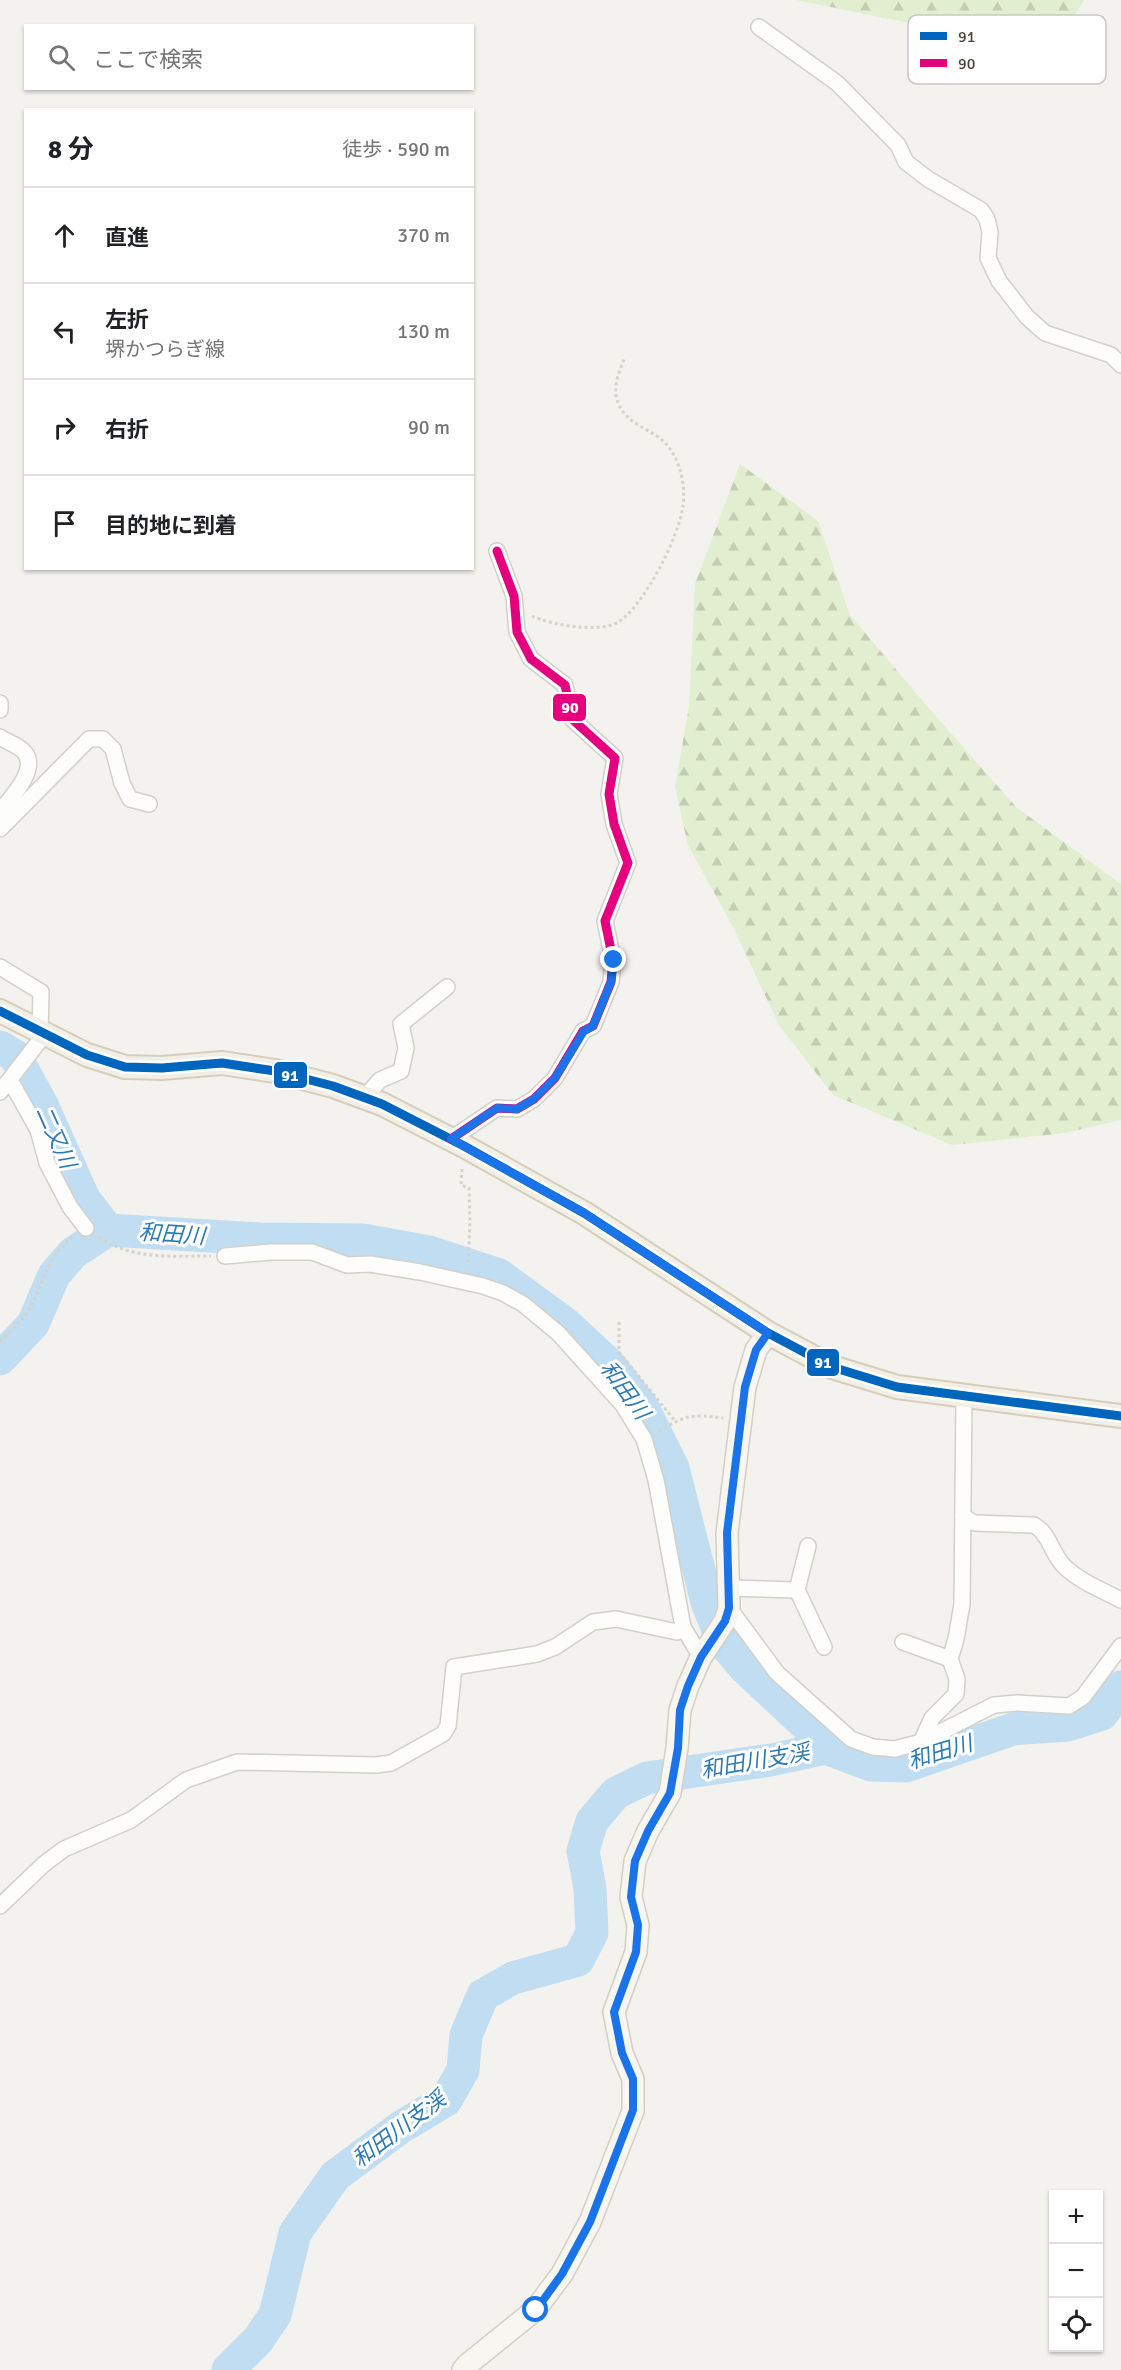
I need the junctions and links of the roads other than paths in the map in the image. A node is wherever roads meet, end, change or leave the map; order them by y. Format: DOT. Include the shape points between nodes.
graph roads {
  1 [pos="759,27"];
  2 [pos="1121,365"];
  3 [pos="497,551"];
  4 [pos="0,703"];
  5 [pos="0,711"];
  6 [pos="0,737"];
  7 [pos="149,804"];
  8 [pos="0,811"];
  9 [pos="0,829"];
  10 [pos="0,967"];
  11 [pos="447,987"];
  12 [pos="0,1011"];
  13 [pos="42,1034"];
  14 [pos="5,1086"];
  15 [pos="364,1098"];
  16 [pos="458,1142"];
  17 [pos="90,1230"];
  18 [pos="225,1256"];
  19 [pos="768,1333"];
  20 [pos="964,1396"];
  21 [pos="1121,1416"];
  22 [pos="963,1516"];
  23 [pos="808,1546"];
  24 [pos="797,1590"];
  25 [pos="1121,1600"];
  26 [pos="728,1606"];
  27 [pos="683,1627"];
  28 [pos="903,1642"];
  29 [pos="1121,1646"];
  30 [pos="824,1647"];
  31 [pos="701,1657"];
  32 [pos="950,1659"];
  33 [pos="921,1742"];
  34 [pos="0,1906"];
  35 [pos="463,2370"];
  1 -- 2 [label="street" via="837,83 898,145 906,162 981,210 990,232 988,258 999,281 1039,328 1112,355"];
  3 -- 16 [label="street" via="514,596 517,632 531,659 565,685 572,719 615,758 609,794 614,824 628,863 605,921 614,960 611,982 593,1026 584,1031 555,1078 534,1099 517,1109 497,1108"];
  4 -- 5 [label="street"];
  6 -- 8 [label="street" via="28,757 21,787"];
  7 -- 9 [label="street" via="130,799 113,749 103,739 89,739"];
  10 -- 13 [label="street" via="41,992"];
  11 -- 15 [label="street" via="401,1024 405,1048 401,1071 380,1080"];
  12 -- 13 [label="main road"];
  13 -- 14 [label="street"];
  13 -- 15 [label="main road" via="125,1067 222,1063 275,1071"];
  14 -- 17 [label="street" via="38,1130 47,1163 70,1207"];
  15 -- 16 [label="main road"];
  16 -- 19 [label="main road" via="584,1213"];
  18 -- 27 [label="street" via="312,1252 347,1265 380,1265 483,1286 523,1304 558,1333 616,1397 644,1439 656,1480"];
  19 -- 20 [label="main road" via="832,1367 897,1387"];
  19 -- 26 [label="street" via="756,1350 745,1387 727,1533"];
  20 -- 21 [label="main road"];
  20 -- 22 [label="street"];
  22 -- 25 [label="street" via="974,1523 1034,1525 1042,1529 1062,1565 1083,1581"];
  22 -- 32 [label="street" via="962,1604"];
  23 -- 24 [label="street"];
  24 -- 26 [label="street"];
  24 -- 30 [label="street"];
  26 -- 31 [label="street"];
  26 -- 33 [label="street" via="777,1673 851,1739 895,1749"];
  27 -- 31 [label="street"];
  27 -- 34 [label="street" via="676,1632 616,1619 593,1623 537,1654 454,1667 448,1726 443,1734 402,1758 376,1765 237,1762 186,1779 131,1820 64,1849"];
  28 -- 32 [label="street"];
  29 -- 33 [label="street" via="1083,1697 1069,1707 1017,1702 994,1705"];
  31 -- 35 [label="street" via="680,1710 670,1793 635,1861 631,1897 638,1925 636,1952 614,2012 622,2053 633,2079 633,2110 590,2222 562,2274 536,2310"];
  32 -- 33 [label="street" via="957,1679 956,1695 932,1718"];
}
